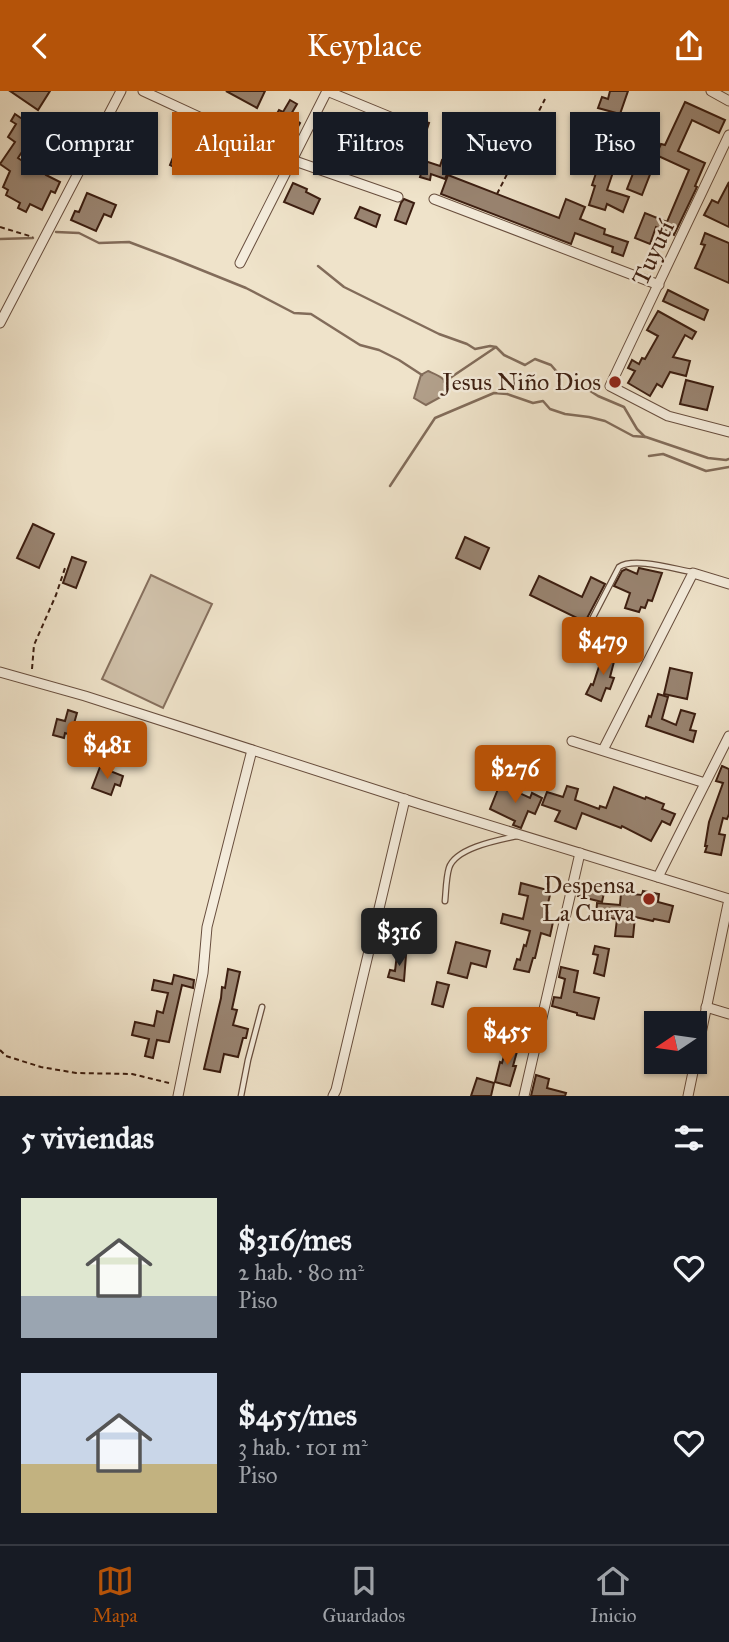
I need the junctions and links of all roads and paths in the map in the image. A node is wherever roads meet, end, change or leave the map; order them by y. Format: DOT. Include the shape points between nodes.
graph roads {
  1 [pos="121,91"];
  2 [pos="143,91"];
  3 [pos="327,91"];
  4 [pos="711,91"];
  5 [pos="545,99"];
  6 [pos="729,101"];
  7 [pos="188,112"];
  8 [pos="378,112"];
  9 [pos="729,135"];
  10 [pos="299,146"];
  11 [pos="299,162"];
  12 [pos="284,175"];
  13 [pos="497,194"];
  14 [pos="398,197"];
  15 [pos="434,199"];
  16 [pos="0,227"];
  17 [pos="43,240"];
  18 [pos="240,263"];
  19 [pos="659,285"];
  20 [pos="0,323"];
  21 [pos="729,432"];
  22 [pos="65,565"];
  23 [pos="693,573"];
  24 [pos="729,583"];
  25 [pos="575,652"];
  26 [pos="0,672"];
  27 [pos="32,681"];
  28 [pos="729,736"];
  29 [pos="572,741"];
  30 [pos="252,750"];
  31 [pos="603,750"];
  32 [pos="705,783"];
  33 [pos="405,799"];
  34 [pos="521,835"];
  35 [pos="580,853"];
  36 [pos="658,877"];
  37 [pos="445,901"];
  38 [pos="262,1007"];
  39 [pos="706,1007"];
  40 [pos="729,1014"];
  41 [pos="0,1050"];
  42 [pos="179,1091"];
  43 [pos="335,1094"];
  44 [pos="241,1096"];
  45 [pos="524,1096"];
  46 [pos="688,1096"];
  1 -- 17 [label="street"];
  2 -- 7 [label="street"];
  3 -- 8 [label="street"];
  3 -- 10 [label="street"];
  4 -- 6 [label="street"];
  5 -- 13 [label="path"];
  9 -- 19 [label="street, Tuyutí"];
  11 -- 14 [label="street"];
  12 -- 18 [label="street"];
  15 -- 19 [label="street"];
  16 -- 17 [label="path"];
  17 -- 20 [label="street"];
  19 -- 21 [label="street, Tuyutí" via="610,386 668,416"];
  22 -- 27 [label="path" via="34,645"];
  23 -- 24 [label="street"];
  23 -- 25 [label="lane" via="622,564"];
  23 -- 31 [label="street"];
  26 -- 27 [label="street"];
  27 -- 30 [label="street"];
  28 -- 32 [label="street"];
  29 -- 31 [label="street"];
  30 -- 33 [label="street"];
  30 -- 42 [label="street" via="207,927 203,973"];
  31 -- 32 [label="street"];
  32 -- 36 [label="street"];
  33 -- 34 [label="street"];
  33 -- 43 [label="street"];
  34 -- 35 [label="street"];
  34 -- 37 [label="lane" via="486,842 457,857 450,865"];
  35 -- 36 [label="street"];
  35 -- 45 [label="street"];
  36 -- 39 [label="street" via="729,899"];
  38 -- 44 [label="lane"];
  39 -- 40 [label="street"];
  39 -- 46 [label="street"];
  41 -- 42 [label="path" via="41,1067 76,1073 132,1073"];
}
